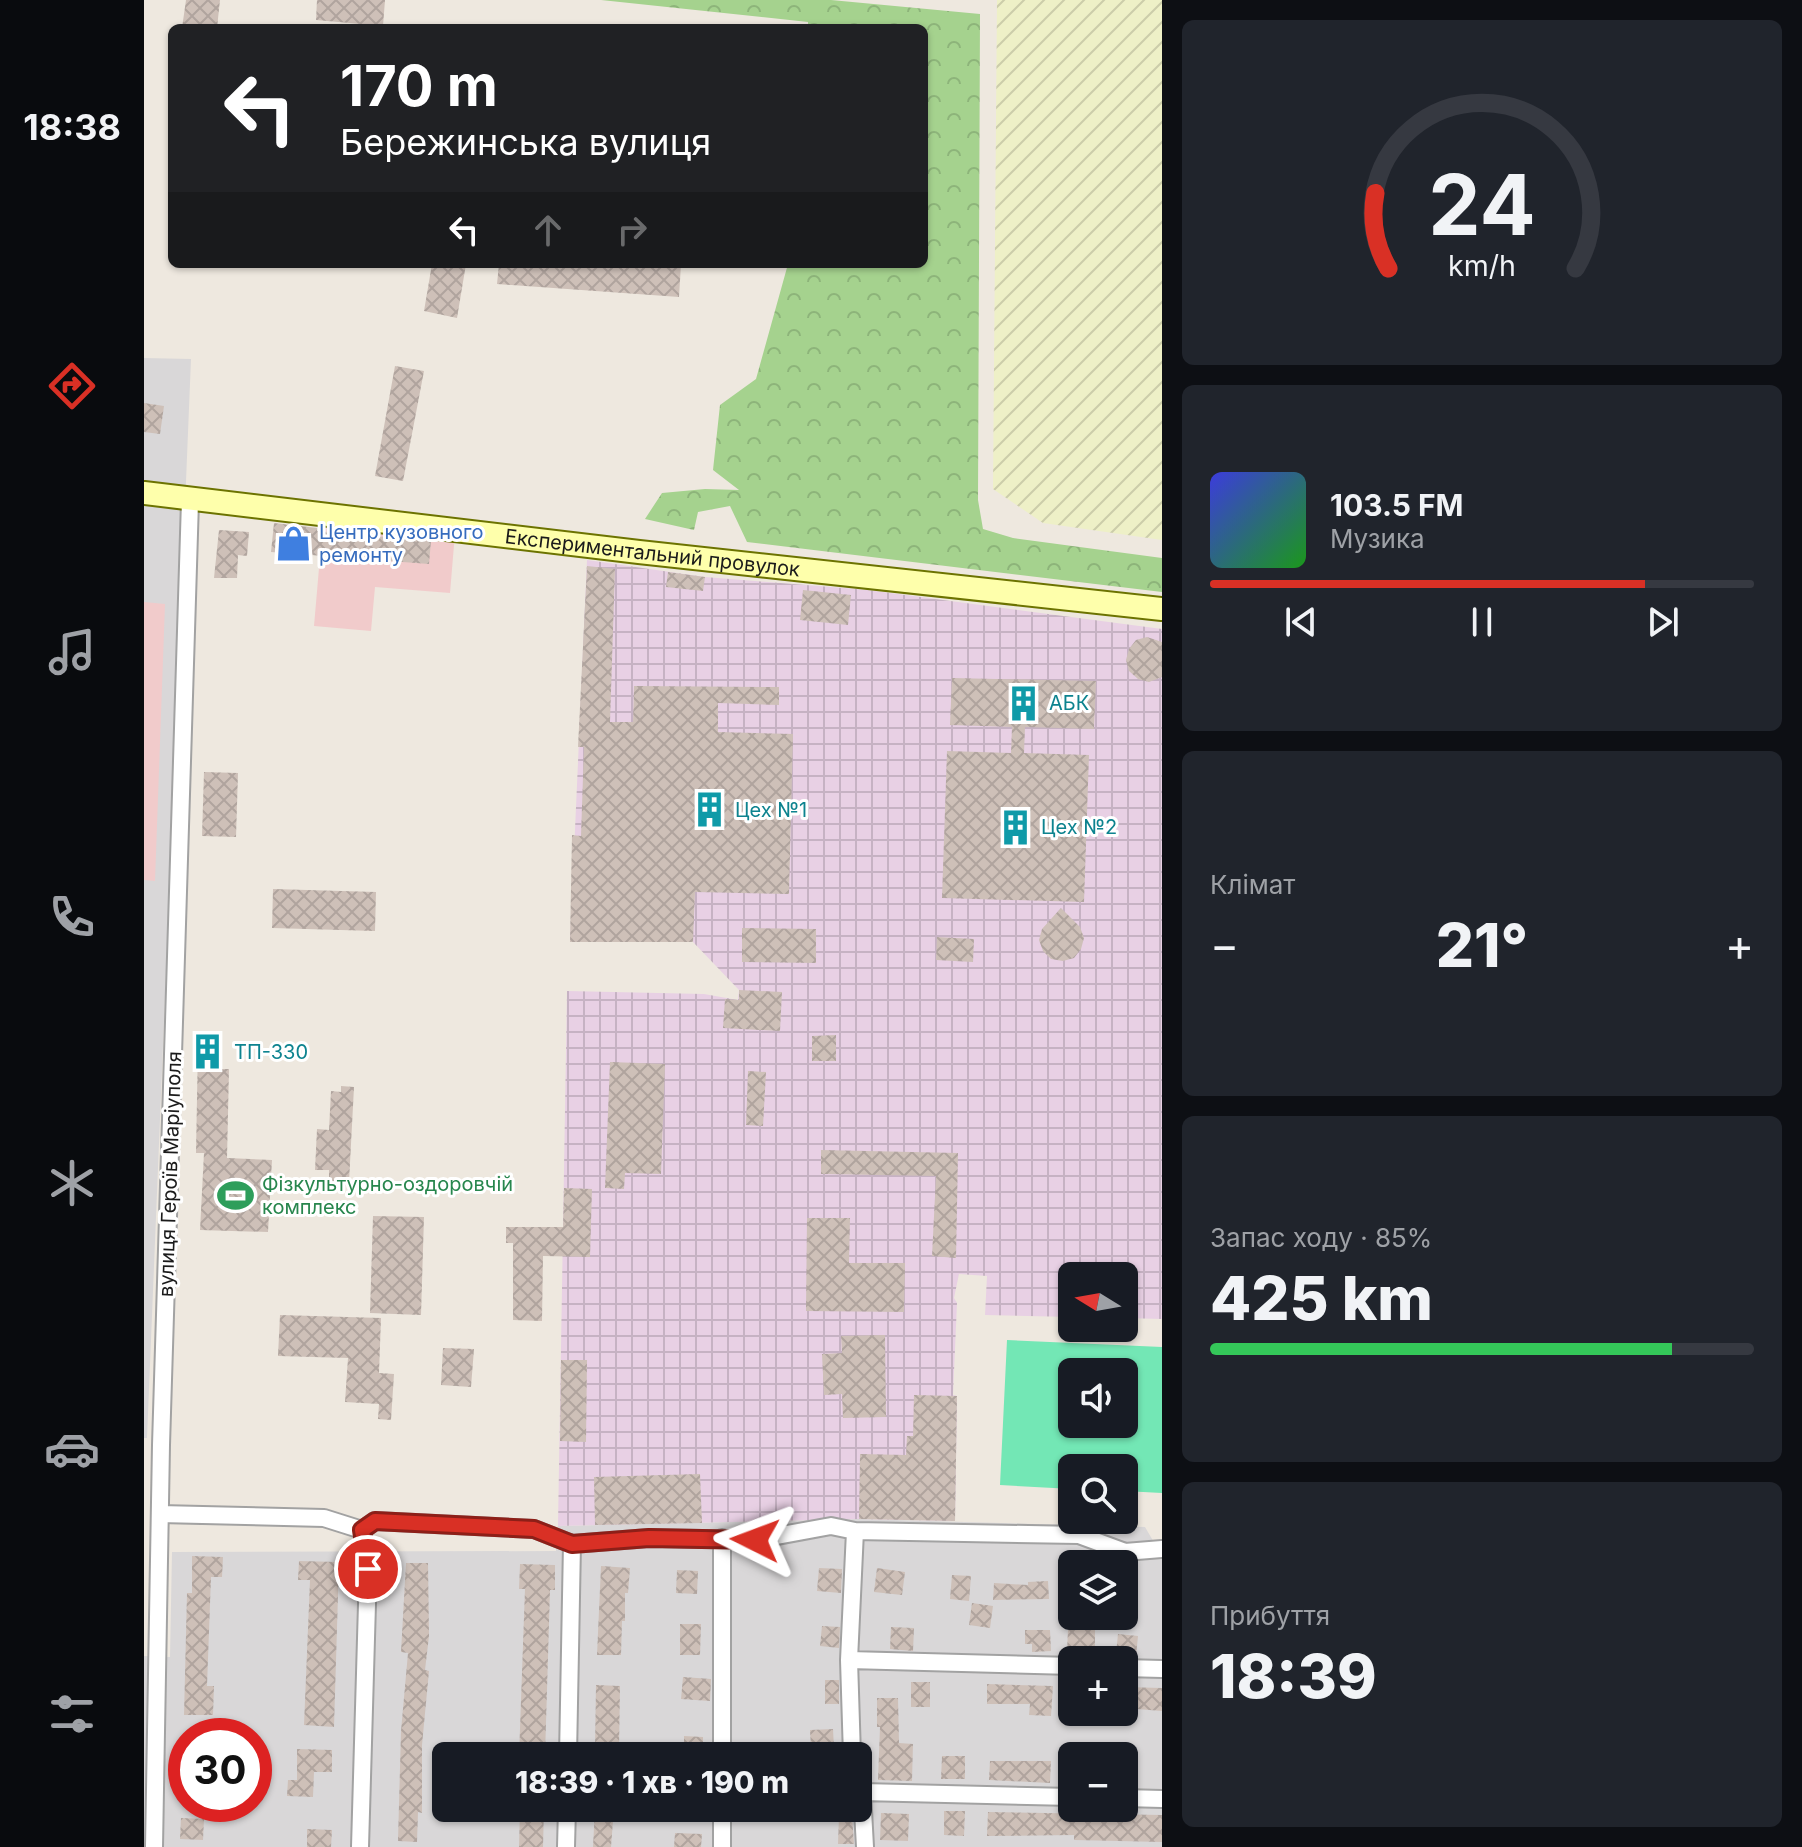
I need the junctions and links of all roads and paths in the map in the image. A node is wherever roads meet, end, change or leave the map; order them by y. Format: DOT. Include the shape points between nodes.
graph roads {
  1 [pos="144,493"];
  2 [pos="190,501"];
  3 [pos="1162,609"];
  4 [pos="160,1514"];
  5 [pos="362,1530"];
  6 [pos="855,1531"];
  7 [pos="722,1538"];
  8 [pos="572,1544"];
  9 [pos="1162,1549"];
  10 [pos="849,1660"];
  11 [pos="1058,1666"];
  12 [pos="1138,1668"];
  13 [pos="1162,1669"];
  14 [pos="568,1742"];
  15 [pos="722,1742"];
  16 [pos="852,1742"];
  17 [pos="872,1789"];
  18 [pos="1058,1796"];
  19 [pos="1138,1798"];
  20 [pos="1162,1799"];
  21 [pos="567,1822"];
  22 [pos="722,1822"];
  23 [pos="863,1822"];
  24 [pos="154,1847"];
  25 [pos="360,1847"];
  26 [pos="566,1847"];
  27 [pos="722,1847"];
  28 [pos="865,1847"];
  1 -- 2 [label="street, Експериментальний провулок"];
  2 -- 3 [label="street, Експериментальний провулок"];
  2 -- 4 [label="street, вулиця Героїв Маріуполя"];
  4 -- 5 [label="street" via="324,1518"];
  4 -- 24 [label="street, вулиця Героїв Маріуполя"];
  5 -- 8 [label="street" via="375,1521 452,1522 534,1529"];
  5 -- 25 [label="street" via="368,1569"];
  6 -- 7 [label="street" via="831,1526 755,1540"];
  6 -- 9 [label="street" via="1079,1535 1125,1552"];
  6 -- 10 [label="street"];
  7 -- 8 [label="street"];
  7 -- 15 [label="street"];
  8 -- 14 [label="street"];
  10 -- 11 [label="street"];
  10 -- 16 [label="street"];
  12 -- 13 [label="street"];
  17 -- 18 [label="street"];
  19 -- 20 [label="street"];
  21 -- 26 [label="street"];
  22 -- 27 [label="street"];
  23 -- 28 [label="street"];
}
